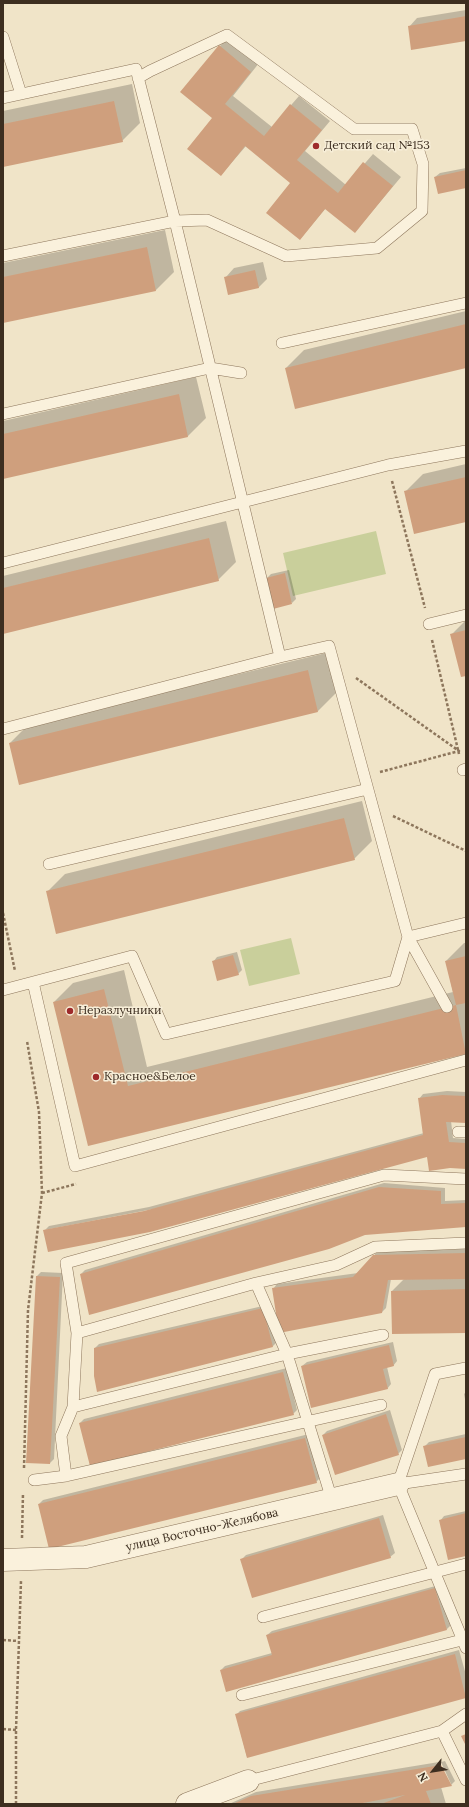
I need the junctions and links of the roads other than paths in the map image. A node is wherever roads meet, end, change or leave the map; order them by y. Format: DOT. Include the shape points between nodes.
graph roads {
  1 [pos="3,37"];
  2 [pos="138,78"];
  3 [pos="21,94"];
  4 [pos="3,98"];
  5 [pos="175,221"];
  6 [pos="3,256"];
  7 [pos="466,303"];
  8 [pos="282,343"];
  9 [pos="210,368"];
  10 [pos="241,372"];
  11 [pos="3,414"];
  12 [pos="466,451"];
  13 [pos="244,503"];
  14 [pos="3,563"];
  15 [pos="466,615"];
  16 [pos="429,624"];
  17 [pos="280,657"];
  18 [pos="3,729"];
  19 [pos="368,789"];
  20 [pos="49,864"];
  21 [pos="466,923"];
  22 [pos="408,937"];
  23 [pos="33,982"];
  24 [pos="3,990"];
  25 [pos="447,1007"];
  26 [pos="462,1059"];
  27 [pos="466,1179"];
  28 [pos="466,1243"];
  29 [pos="256,1283"];
  30 [pos="77,1334"];
  31 [pos="383,1335"];
  32 [pos="287,1354"];
  33 [pos="466,1368"];
  34 [pos="382,1405"];
  35 [pos="73,1407"];
  36 [pos="308,1423"];
  37 [pos="466,1474"];
  38 [pos="66,1476"];
  39 [pos="34,1480"];
  40 [pos="398,1484"];
  41 [pos="332,1500"];
  42 [pos="12,1560"];
  43 [pos="466,1564"];
  44 [pos="435,1572"];
  45 [pos="263,1616"];
  46 [pos="465,1642"];
  47 [pos="242,1695"];
  48 [pos="466,1714"];
  49 [pos="442,1731"];
  50 [pos="466,1780"];
  51 [pos="248,1781"];
  52 [pos="187,1804"];
  1 -- 3 [label="lane"];
  2 -- 3 [label="lane" via="136,69"];
  2 -- 5 [label="lane"];
  2 -- 5 [label="lane" via="227,35 354,129 412,129 423,164 422,211 377,248 286,256 207,220"];
  3 -- 4 [label="lane"];
  5 -- 6 [label="lane"];
  5 -- 9 [label="lane"];
  7 -- 8 [label="lane"];
  9 -- 10 [label="lane"];
  9 -- 11 [label="lane"];
  9 -- 13 [label="lane"];
  12 -- 13 [label="lane" via="388,465"];
  13 -- 14 [label="lane"];
  13 -- 17 [label="lane"];
  15 -- 16 [label="lane"];
  17 -- 18 [label="lane"];
  17 -- 19 [label="lane" via="328,646"];
  19 -- 20 [label="lane"];
  19 -- 22 [label="lane"];
  21 -- 22 [label="lane"];
  22 -- 23 [label="lane" via="395,981 166,1034 132,956"];
  22 -- 25 [label="lane"];
  23 -- 24 [label="lane"];
  23 -- 26 [label="lane" via="75,1166"];
  27 -- 30 [label="lane" via="384,1175 66,1263"];
  28 -- 29 [label="lane" via="375,1247 336,1265"];
  29 -- 30 [label="lane"];
  29 -- 32 [label="lane"];
  30 -- 35 [label="lane"];
  31 -- 32 [label="lane"];
  32 -- 35 [label="lane"];
  32 -- 36 [label="lane"];
  33 -- 40 [label="lane" via="435,1374"];
  34 -- 36 [label="lane"];
  35 -- 38 [label="lane" via="61,1436"];
  36 -- 38 [label="lane"];
  36 -- 41 [label="lane"];
  37 -- 40 [label="lane"];
  38 -- 39 [label="lane"];
  40 -- 41 [label="street, улица Восточно-Желябова"];
  40 -- 44 [label="lane"];
  41 -- 42 [label="street, улица Восточно-Желябова" via="86,1557"];
  43 -- 44 [label="lane"];
  44 -- 45 [label="lane"];
  44 -- 46 [label="lane"];
  46 -- 47 [label="lane"];
  48 -- 49 [label="lane"];
  49 -- 50 [label="lane"];
  49 -- 51 [label="lane"];
  51 -- 52 [label="street"];
}
